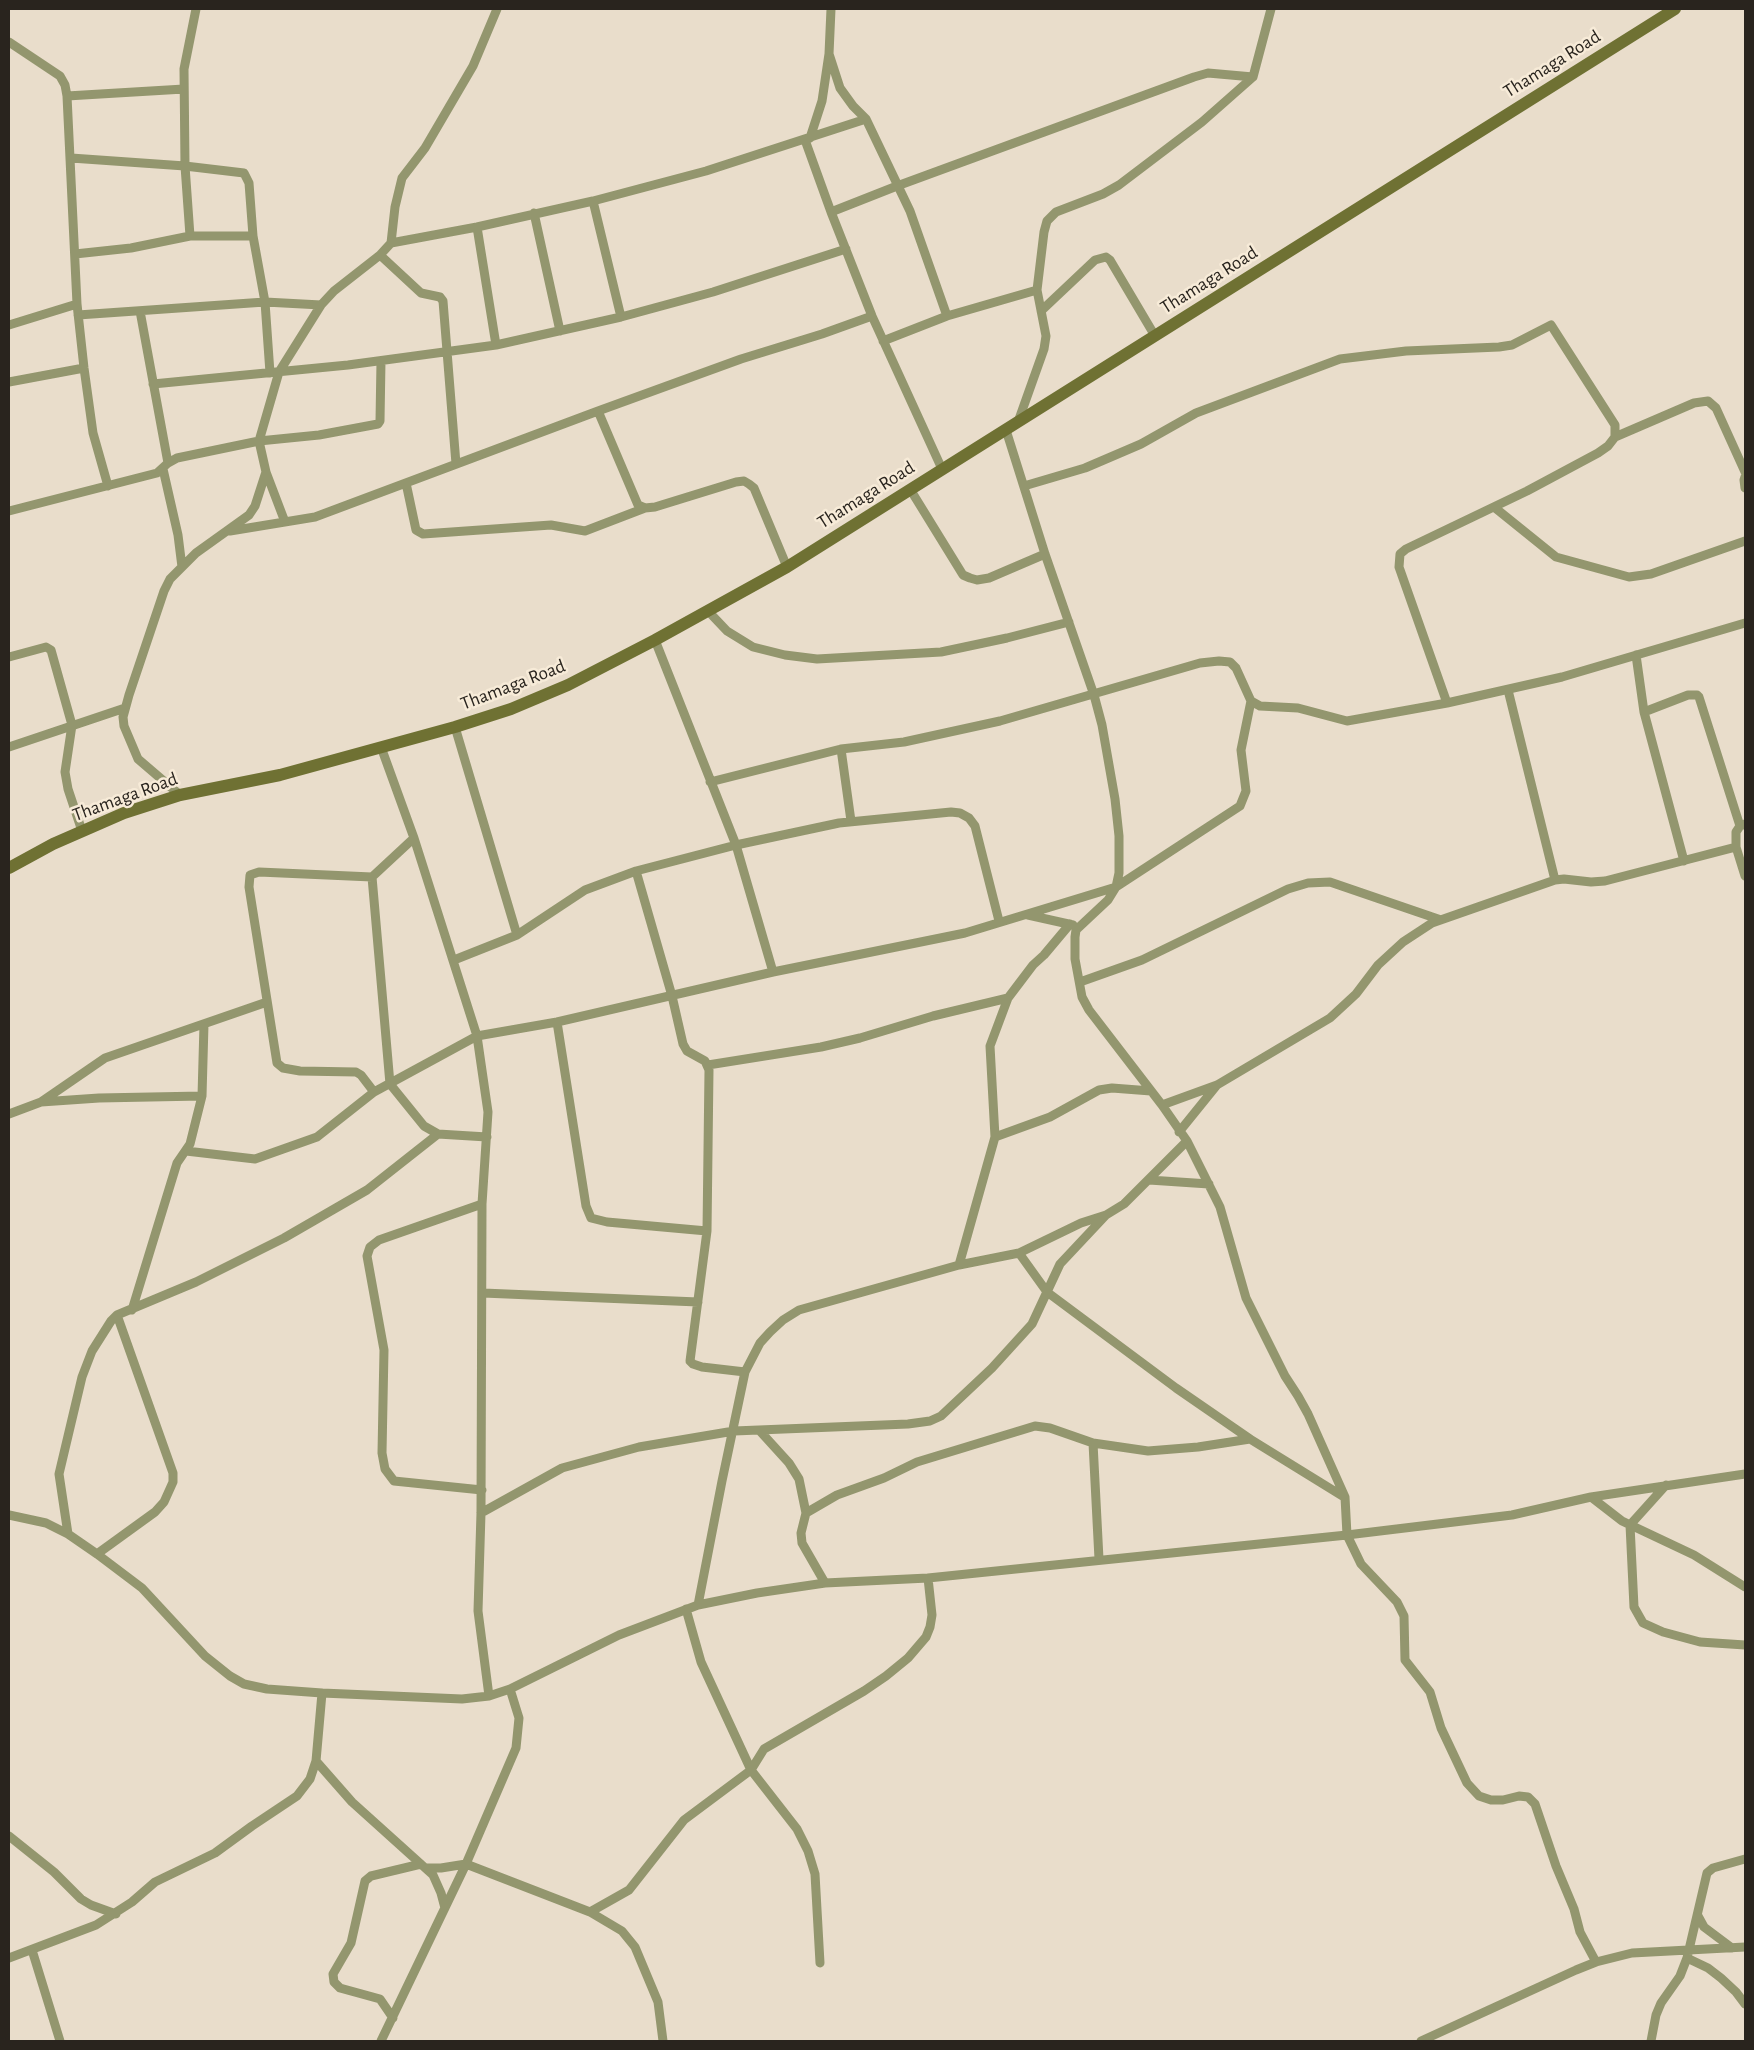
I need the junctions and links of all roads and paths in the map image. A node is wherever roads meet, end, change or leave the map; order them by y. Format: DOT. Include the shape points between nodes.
graph roads {
  1 [pos="196,9"];
  2 [pos="497,9"];
  3 [pos="831,9"];
  4 [pos="1271,9"];
  5 [pos="1675,9"];
  6 [pos="9,43"];
  7 [pos="829,54"];
  8 [pos="1253,77"];
  9 [pos="184,89"];
  10 [pos="68,96"];
  11 [pos="866,119"];
  12 [pos="807,139"];
  13 [pos="71,158"];
  14 [pos="184,166"];
  15 [pos="897,186"];
  16 [pos="593,201"];
  17 [pos="831,212"];
  18 [pos="534,213"];
  19 [pos="477,227"];
  20 [pos="190,236"];
  21 [pos="253,236"];
  22 [pos="391,243"];
  23 [pos="846,249"];
  24 [pos="75,254"];
  25 [pos="380,255"];
  26 [pos="1036,290"];
  27 [pos="265,302"];
  28 [pos="77,304"];
  29 [pos="321,305"];
  30 [pos="140,311"];
  31 [pos="1041,311"];
  32 [pos="78,315"];
  33 [pos="872,316"];
  34 [pos="948,316"];
  35 [pos="621,317"];
  36 [pos="9,325"];
  37 [pos="560,332"];
  38 [pos="1155,336"];
  39 [pos="884,341"];
  40 [pos="496,345"];
  41 [pos="448,353"];
  42 [pos="381,361"];
  43 [pos="84,368"];
  44 [pos="274,373"];
  45 [pos="9,382"];
  46 [pos="153,384"];
  47 [pos="598,411"];
  48 [pos="1018,422"];
  49 [pos="1006,430"];
  50 [pos="1615,437"];
  51 [pos="259,441"];
  52 [pos="456,464"];
  53 [pos="165,466"];
  54 [pos="942,469"];
  55 [pos="266,472"];
  56 [pos="1745,472"];
  57 [pos="1745,477"];
  58 [pos="406,483"];
  59 [pos="108,486"];
  60 [pos="1024,486"];
  61 [pos="1745,488"];
  62 [pos="910,490"];
  63 [pos="1494,507"];
  64 [pos="645,508"];
  65 [pos="9,511"];
  66 [pos="285,522"];
  67 [pos="227,531"];
  68 [pos="1745,541"];
  69 [pos="1045,554"];
  70 [pos="182,567"];
  71 [pos="787,567"];
  72 [pos="708,611"];
  73 [pos="1069,622"];
  74 [pos="1745,624"];
  75 [pos="655,640"];
  76 [pos="1636,655"];
  77 [pos="9,657"];
  78 [pos="1508,690"];
  79 [pos="1094,695"];
  80 [pos="1251,701"];
  81 [pos="1447,703"];
  82 [pos="125,708"];
  83 [pos="1644,712"];
  84 [pos="72,725"];
  85 [pos="455,727"];
  86 [pos="9,747"];
  87 [pos="381,747"];
  88 [pos="841,749"];
  89 [pos="710,782"];
  90 [pos="180,796"];
  91 [pos="851,821"];
  92 [pos="1743,825"];
  93 [pos="82,831"];
  94 [pos="414,838"];
  95 [pos="736,845"];
  96 [pos="1736,847"];
  97 [pos="1684,861"];
  98 [pos="9,868"];
  99 [pos="636,871"];
  100 [pos="372,876"];
  101 [pos="1745,876"];
  102 [pos="1554,880"];
  103 [pos="1116,887"];
  104 [pos="1027,915"];
  105 [pos="1441,920"];
  106 [pos="999,921"];
  107 [pos="1070,924"];
  108 [pos="1080,926"];
  109 [pos="517,935"];
  110 [pos="454,960"];
  111 [pos="773,972"];
  112 [pos="1080,982"];
  113 [pos="672,996"];
  114 [pos="1008,998"];
  115 [pos="267,1002"];
  116 [pos="557,1022"];
  117 [pos="204,1024"];
  118 [pos="477,1036"];
  119 [pos="708,1064"];
  120 [pos="390,1084"];
  121 [pos="1217,1085"];
  122 [pos="1151,1091"];
  123 [pos="374,1092"];
  124 [pos="202,1096"];
  125 [pos="41,1102"];
  126 [pos="1162,1105"];
  127 [pos="9,1114"];
  128 [pos="1179,1132"];
  129 [pos="438,1134"];
  130 [pos="487,1137"];
  131 [pos="995,1137"];
  132 [pos="1187,1141"];
  133 [pos="186,1151"];
  134 [pos="1149,1180"];
  135 [pos="1209,1184"];
  136 [pos="482,1204"];
  137 [pos="1106,1215"];
  138 [pos="707,1231"];
  139 [pos="1019,1253"];
  140 [pos="959,1265"];
  141 [pos="482,1292"];
  142 [pos="1046,1292"];
  143 [pos="698,1302"];
  144 [pos="132,1310"];
  145 [pos="117,1315"];
  146 [pos="745,1372"];
  147 [pos="759,1430"];
  148 [pos="734,1431"];
  149 [pos="1250,1439"];
  150 [pos="1093,1443"];
  151 [pos="1745,1474"];
  152 [pos="1666,1485"];
  153 [pos="482,1490"];
  154 [pos="1345,1497"];
  155 [pos="1590,1497"];
  156 [pos="481,1513"];
  157 [pos="806,1513"];
  158 [pos="9,1515"];
  159 [pos="1630,1525"];
  160 [pos="68,1534"];
  161 [pos="1347,1535"];
  162 [pos="98,1554"];
  163 [pos="1100,1559"];
  164 [pos="928,1578"];
  165 [pos="825,1583"];
  166 [pos="1745,1587"];
  167 [pos="698,1605"];
  168 [pos="686,1609"];
  169 [pos="1745,1644"];
  170 [pos="510,1689"];
  171 [pos="322,1693"];
  172 [pos="489,1696"];
  173 [pos="316,1761"];
  174 [pos="751,1770"];
  175 [pos="9,1836"];
  176 [pos="1745,1859"];
  177 [pos="466,1864"];
  178 [pos="424,1866"];
  179 [pos="445,1908"];
  180 [pos="590,1912"];
  181 [pos="116,1914"];
  182 [pos="1698,1916"];
  183 [pos="1745,1947"];
  184 [pos="1732,1948"];
  185 [pos="1689,1949"];
  186 [pos="32,1950"];
  187 [pos="11,1956"];
  188 [pos="1687,1958"];
  189 [pos="1596,1962"];
  190 [pos="820,1963"];
  191 [pos="1745,2004"];
  192 [pos="393,2018"];
  193 [pos="58,2040"];
  194 [pos="381,2041"];
  195 [pos="662,2041"];
  196 [pos="1421,2041"];
  197 [pos="1651,2041"];
  1 -- 9 [label="street" via="184,61"];
  2 -- 22 [label="street" via="473,66 425,148 402,178"];
  3 -- 7 [label="street"];
  4 -- 8 [label="street"];
  5 -- 38 [label="main road, Thamaga Road"];
  6 -- 10 [label="street" via="60,76"];
  7 -- 11 [label="street" via="840,88"];
  7 -- 12 [label="street" via="822,101"];
  8 -- 15 [label="street" via="1208,73 1194,77"];
  8 -- 26 [label="street" via="1202,122 1119,185 1056,212 1047,221 1044,232"];
  9 -- 10 [label="street"];
  9 -- 14 [label="street"];
  10 -- 13 [label="street"];
  11 -- 12 [label="street"];
  11 -- 15 [label="street"];
  12 -- 16 [label="street" via="706,171"];
  12 -- 17 [label="street"];
  13 -- 14 [label="street"];
  13 -- 24 [label="street"];
  14 -- 20 [label="street"];
  14 -- 21 [label="street" via="244,173 249,183"];
  15 -- 17 [label="street"];
  15 -- 34 [label="street" via="910,211"];
  16 -- 18 [label="street"];
  16 -- 35 [label="street"];
  17 -- 23 [label="street"];
  18 -- 19 [label="street"];
  18 -- 37 [label="street"];
  19 -- 22 [label="street"];
  19 -- 40 [label="street"];
  20 -- 21 [label="street"];
  20 -- 24 [label="street" via="131,248"];
  21 -- 27 [label="street"];
  22 -- 25 [label="street"];
  23 -- 33 [label="street"];
  23 -- 35 [label="street" via="713,292"];
  24 -- 28 [label="street"];
  25 -- 29 [label="street"];
  25 -- 41 [label="street" via="421,293 442,298"];
  26 -- 31 [label="street"];
  26 -- 34 [label="street"];
  27 -- 29 [label="street"];
  27 -- 30 [label="street"];
  27 -- 44 [label="street"];
  28 -- 32 [label="street"];
  28 -- 36 [label="street"];
  29 -- 44 [label="street"];
  30 -- 32 [label="street"];
  30 -- 46 [label="street"];
  31 -- 38 [label="street" via="1096,260 1106,257"];
  31 -- 48 [label="street" via="1046,336 1044,349"];
  32 -- 43 [label="street"];
  33 -- 39 [label="street"];
  33 -- 47 [label="street"];
  34 -- 39 [label="street"];
  35 -- 37 [label="street"];
  37 -- 40 [label="street"];
  38 -- 48 [label="main road, Thamaga Road"];
  39 -- 54 [label="street"];
  40 -- 41 [label="street"];
  41 -- 42 [label="street"];
  41 -- 52 [label="street"];
  42 -- 44 [label="street"];
  42 -- 51 [label="street" via="378,424 319,435"];
  43 -- 45 [label="street"];
  43 -- 59 [label="street" via="93,433"];
  44 -- 46 [label="street"];
  44 -- 51 [label="street"];
  46 -- 53 [label="street"];
  47 -- 52 [label="street"];
  47 -- 64 [label="street" via="635,500"];
  48 -- 49 [label="main road, Thamaga Road"];
  49 -- 54 [label="main road, Thamaga Road"];
  49 -- 60 [label="street"];
  50 -- 56 [label="street" via="1694,403 1708,401 1716,408"];
  50 -- 60 [label="street" via="1615,425 1551,325 1512,345 1406,351 1340,359 1196,413 1141,444 1084,468"];
  50 -- 63 [label="street" via="1598,453"];
  51 -- 53 [label="street" via="177,458"];
  51 -- 55 [label="street"];
  52 -- 58 [label="street"];
  53 -- 59 [label="street" via="157,473"];
  53 -- 70 [label="street"];
  54 -- 62 [label="main road, Thamaga Road"];
  55 -- 66 [label="street"];
  55 -- 67 [label="street" via="255,506 248,516"];
  57 -- 61 [label="street"];
  58 -- 64 [label="street" via="416,530 423,534 551,525 585,531"];
  58 -- 66 [label="street" via="315,517"];
  59 -- 65 [label="street"];
  60 -- 69 [label="street"];
  62 -- 69 [label="street" via="963,575 977,580 989,578"];
  62 -- 71 [label="main road, Thamaga Road"];
  63 -- 68 [label="street" via="1556,556 1629,577 1651,574"];
  63 -- 81 [label="street" via="1400,554 1399,567"];
  64 -- 71 [label="street" via="744,481 754,488"];
  66 -- 67 [label="street"];
  67 -- 70 [label="street"];
  69 -- 73 [label="street"];
  70 -- 82 [label="street" via="164,591"];
  71 -- 72 [label="main road, Thamaga Road"];
  72 -- 73 [label="street" via="727,631 753,647 817,659 940,652"];
  72 -- 75 [label="main road, Thamaga Road"];
  73 -- 79 [label="street"];
  74 -- 76 [label="street"];
  75 -- 85 [label="main road, Thamaga Road" via="568,685 511,709"];
  75 -- 89 [label="street"];
  76 -- 78 [label="street"];
  76 -- 83 [label="street"];
  77 -- 84 [label="street" via="49,648"];
  78 -- 81 [label="street"];
  78 -- 102 [label="street"];
  79 -- 80 [label="street" via="1219,661 1230,662 1236,668"];
  79 -- 88 [label="street" via="1000,721 904,742"];
  79 -- 103 [label="street" via="1116,799 1120,836"];
  80 -- 81 [label="street" via="1260,706 1298,708 1346,721"];
  80 -- 103 [label="street" via="1242,750 1246,791 1240,806"];
  82 -- 84 [label="street"];
  82 -- 90 [label="street" via="124,726 138,759"];
  83 -- 92 [label="street" via="1688,695 1699,697"];
  83 -- 97 [label="street"];
  84 -- 86 [label="street"];
  84 -- 93 [label="street" via="65,772"];
  85 -- 87 [label="main road, Thamaga Road"];
  85 -- 109 [label="street"];
  87 -- 90 [label="main road, Thamaga Road" via="280,775"];
  87 -- 94 [label="street"];
  88 -- 89 [label="street"];
  88 -- 91 [label="street"];
  89 -- 95 [label="street"];
  90 -- 93 [label="main road, Thamaga Road" via="124,813"];
  91 -- 95 [label="street"];
  91 -- 106 [label="street" via="951,812 969,818 975,826"];
  92 -- 96 [label="street" via="1736,832"];
  93 -- 98 [label="main road, Thamaga Road"];
  94 -- 100 [label="street"];
  94 -- 110 [label="street"];
  95 -- 99 [label="street"];
  95 -- 111 [label="street"];
  96 -- 97 [label="street"];
  96 -- 101 [label="street"];
  97 -- 102 [label="street" via="1605,881"];
  99 -- 109 [label="street" via="585,890"];
  99 -- 113 [label="street"];
  100 -- 115 [label="street" via="260,872 250,875 249,887"];
  100 -- 120 [label="street"];
  102 -- 105 [label="street"];
  103 -- 104 [label="street"];
  103 -- 108 [label="street" via="1108,900"];
  104 -- 106 [label="street"];
  104 -- 107 [label="street"];
  105 -- 112 [label="street" via="1330,882 1308,883 1288,889 1142,960"];
  105 -- 121 [label="street" via="1403,942 1330,1018"];
  106 -- 111 [label="street" via="965,933"];
  107 -- 108 [label="street"];
  107 -- 114 [label="street"];
  108 -- 112 [label="street" via="1076,930 1074,945"];
  109 -- 110 [label="street"];
  110 -- 118 [label="street"];
  111 -- 113 [label="street"];
  112 -- 122 [label="street" via="1082,997 1089,1010"];
  113 -- 116 [label="street"];
  113 -- 119 [label="street" via="687,1051"];
  114 -- 119 [label="street" via="841,1043"];
  114 -- 131 [label="street" via="990,1046"];
  115 -- 117 [label="street"];
  115 -- 123 [label="street" via="279,1066 300,1071 356,1072"];
  116 -- 118 [label="street"];
  116 -- 138 [label="street" via="586,1206 591,1218"];
  117 -- 124 [label="street"];
  117 -- 125 [label="street" via="105,1058"];
  118 -- 120 [label="street"];
  118 -- 130 [label="street" via="488,1112"];
  119 -- 138 [label="street"];
  120 -- 123 [label="street"];
  120 -- 129 [label="street" via="424,1126"];
  121 -- 126 [label="street"];
  121 -- 128 [label="street"];
  122 -- 126 [label="street"];
  122 -- 131 [label="street" via="1099,1090 1050,1117"];
  123 -- 133 [label="street" via="324,1134 262,1158"];
  124 -- 125 [label="street"];
  124 -- 133 [label="street"];
  125 -- 127 [label="street"];
  126 -- 128 [label="street"];
  128 -- 132 [label="street"];
  129 -- 130 [label="street"];
  129 -- 144 [label="street" via="367,1190 284,1238"];
  130 -- 136 [label="street"];
  131 -- 140 [label="street"];
  132 -- 134 [label="street"];
  132 -- 135 [label="street"];
  133 -- 144 [label="street" via="178,1163"];
  134 -- 135 [label="street"];
  134 -- 137 [label="street" via="1124,1204"];
  135 -- 154 [label="street" via="1220,1207 1246,1298 1308,1414"];
  136 -- 141 [label="street"];
  136 -- 153 [label="street" via="379,1240 370,1247 367,1256 384,1350 382,1454 385,1469 394,1481"];
  137 -- 139 [label="street" via="1081,1223"];
  137 -- 142 [label="street" via="1060,1264"];
  138 -- 143 [label="street"];
  139 -- 140 [label="street"];
  139 -- 142 [label="street"];
  140 -- 146 [label="street" via="799,1310 783,1320 760,1343"];
  141 -- 143 [label="street"];
  141 -- 153 [label="street"];
  142 -- 147 [label="street" via="1032,1324 942,1416 908,1424"];
  142 -- 149 [label="street"];
  143 -- 146 [label="street" via="690,1361 702,1367"];
  144 -- 145 [label="street"];
  145 -- 160 [label="street" via="92,1351 82,1377 68,1436 59,1482"];
  145 -- 162 [label="street" via="173,1472 173,1482 171,1491 155,1512"];
  146 -- 148 [label="street"];
  147 -- 148 [label="street"];
  147 -- 157 [label="street" via="794,1470"];
  148 -- 156 [label="street" via="639,1447 562,1468"];
  148 -- 167 [label="street"];
  149 -- 150 [label="street" via="1148,1451"];
  149 -- 154 [label="street"];
  150 -- 157 [label="street" via="1036,1426 917,1462 884,1478 837,1494"];
  150 -- 163 [label="street"];
  151 -- 152 [label="street"];
  152 -- 155 [label="street"];
  152 -- 159 [label="street"];
  153 -- 156 [label="street"];
  154 -- 161 [label="street"];
  155 -- 159 [label="street"];
  155 -- 161 [label="street" via="1512,1515"];
  156 -- 172 [label="street" via="478,1618"];
  157 -- 165 [label="street" via="802,1543"];
  158 -- 160 [label="street" via="46,1523"];
  159 -- 166 [label="street" via="1694,1555"];
  159 -- 169 [label="street" via="1634,1607 1644,1623 1700,1642"];
  160 -- 162 [label="street"];
  161 -- 163 [label="street"];
  161 -- 189 [label="street" via="1361,1564 1401,1609 1405,1660 1430,1692 1441,1728 1468,1783 1485,1798 1528,1797 1535,1804 1580,1932"];
  162 -- 171 [label="street" via="142,1588 205,1656 230,1676 254,1686"];
  163 -- 164 [label="street"];
  164 -- 165 [label="street"];
  164 -- 174 [label="street" via="930,1627 926,1637 908,1658 864,1691 766,1748"];
  165 -- 167 [label="street"];
  167 -- 168 [label="street"];
  168 -- 170 [label="street" via="619,1635"];
  168 -- 174 [label="street" via="701,1662"];
  170 -- 172 [label="street"];
  170 -- 177 [label="street" via="519,1718 516,1748"];
  171 -- 172 [label="street" via="462,1699"];
  171 -- 173 [label="street"];
  173 -- 178 [label="street" via="352,1802"];
  173 -- 181 [label="street" via="310,1778 297,1796 215,1854 155,1882"];
  174 -- 180 [label="street" via="684,1820 629,1890"];
  174 -- 190 [label="street" via="797,1828 808,1850 815,1874"];
  175 -- 181 [label="street" via="54,1872 81,1899"];
  176 -- 182 [label="street" via="1713,1868 1707,1873"];
  177 -- 178 [label="street" via="441,1868"];
  177 -- 179 [label="street"];
  177 -- 180 [label="street"];
  178 -- 179 [label="street" via="438,1882"];
  178 -- 192 [label="street" via="371,1876 365,1881 351,1943 333,1974 334,1982 340,1988 380,1999"];
  179 -- 192 [label="street"];
  180 -- 195 [label="street" via="622,1931 635,1946 658,2002"];
  181 -- 186 [label="street"];
  182 -- 184 [label="street" via="1704,1927"];
  182 -- 185 [label="street"];
  183 -- 184 [label="street"];
  184 -- 185 [label="street"];
  185 -- 188 [label="street"];
  185 -- 189 [label="street" via="1632,1953"];
  186 -- 187 [label="street"];
  186 -- 193 [label="street"];
  188 -- 191 [label="street" via="1721,1978"];
  188 -- 197 [label="street" via="1656,2016"];
  189 -- 196 [label="street"];
  192 -- 194 [label="street"];
}
